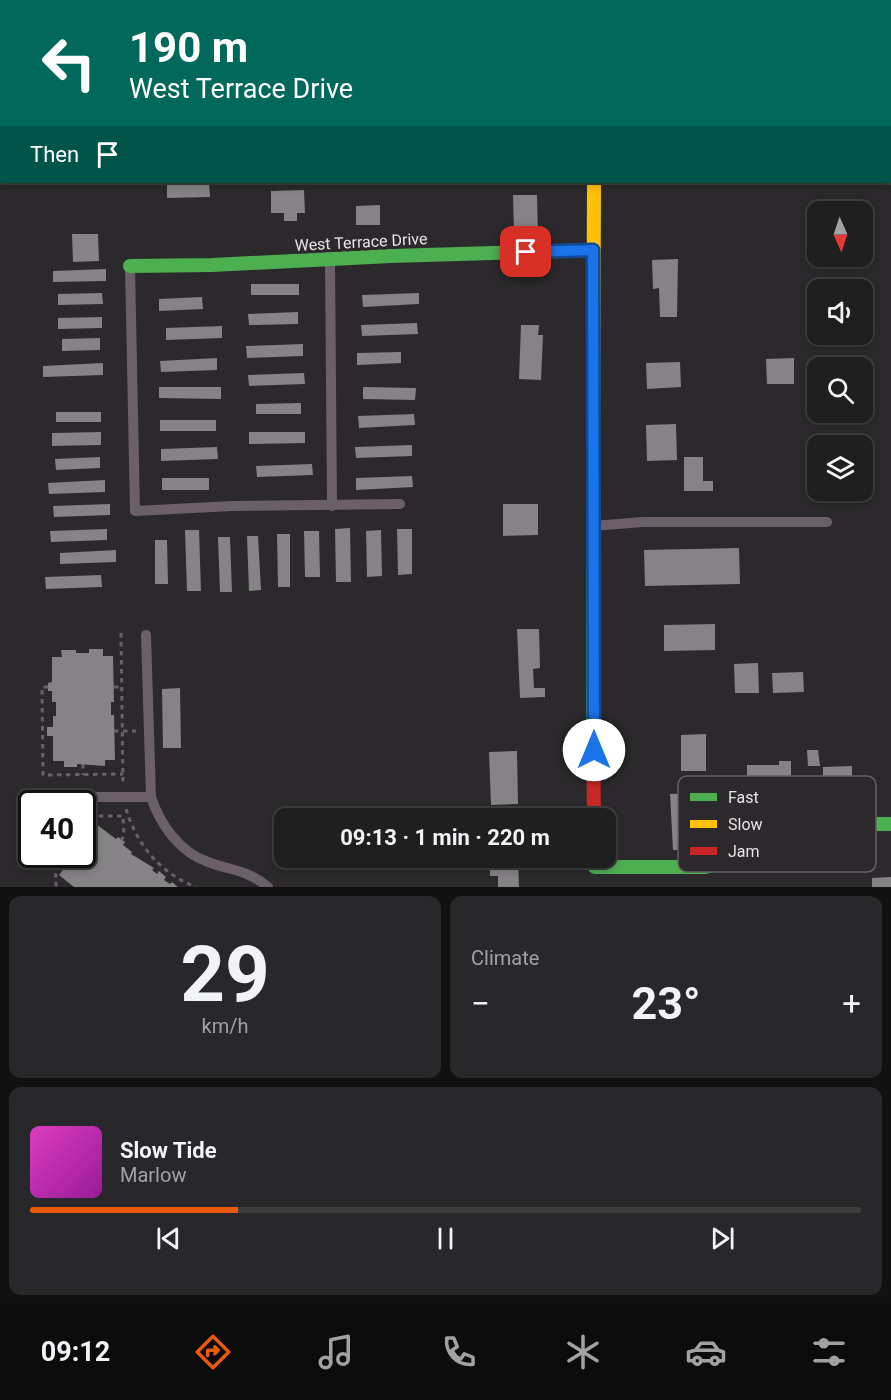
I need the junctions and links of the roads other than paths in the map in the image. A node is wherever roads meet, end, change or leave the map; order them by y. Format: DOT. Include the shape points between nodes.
graph roads {
  1 [pos="594,183"];
  2 [pos="593,250"];
  3 [pos="330,260"];
  4 [pos="130,266"];
  5 [pos="400,504"];
  6 [pos="332,506"];
  7 [pos="826,522"];
  8 [pos="592,526"];
  9 [pos="146,635"];
  10 [pos="96,797"];
  11 [pos="151,797"];
  12 [pos="594,808"];
  13 [pos="616,867"];
  14 [pos="678,867"];
  15 [pos="268,887"];
  1 -- 2 [label="street"];
  2 -- 3 [label="street, West Terrace Drive"];
  2 -- 8 [label="street"];
  3 -- 4 [label="street, West Terrace Drive"];
  3 -- 6 [label="lane"];
  4 -- 6 [label="lane" via="135,511"];
  5 -- 6 [label="lane"];
  7 -- 8 [label="lane" via="643,522"];
  8 -- 12 [label="street"];
  9 -- 11 [label="lane"];
  10 -- 11 [label="lane"];
  11 -- 15 [label="lane" via="176,842 207,862 235,868"];
  13 -- 14 [label="street"];
}
